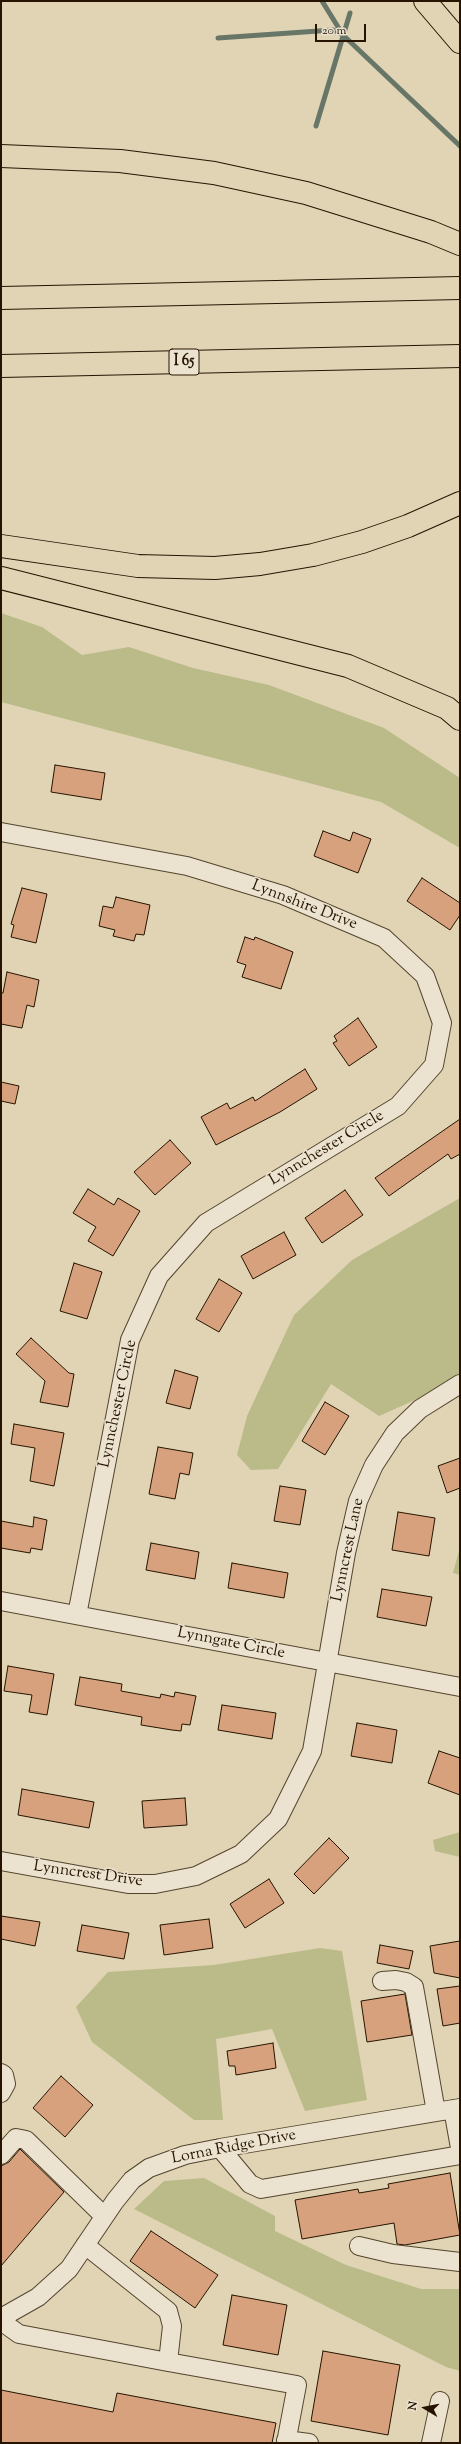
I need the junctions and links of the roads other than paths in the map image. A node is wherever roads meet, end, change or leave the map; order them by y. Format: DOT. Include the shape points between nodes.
graph roads {
  1 [pos="425,1"];
  2 [pos="460,42"];
  3 [pos="1,156"];
  4 [pos="460,244"];
  5 [pos="460,288"];
  6 [pos="1,298"];
  7 [pos="460,356"];
  8 [pos="1,366"];
  9 [pos="460,502"];
  10 [pos="1,546"];
  11 [pos="1,578"];
  12 [pos="460,719"];
  13 [pos="1,832"];
  14 [pos="398,1106"];
  15 [pos="460,1384"];
  16 [pos="1,1600"];
  17 [pos="77,1615"];
  18 [pos="326,1662"];
  19 [pos="460,1687"];
  20 [pos="1,1861"];
  21 [pos="382,1981"];
  22 [pos="1,2073"];
  23 [pos="1,2093"];
  24 [pos="450,2110"];
  25 [pos="220,2148"];
  26 [pos="460,2148"];
  27 [pos="460,2154"];
  28 [pos="1,2155"];
  29 [pos="104,2216"];
  30 [pos="85,2245"];
  31 [pos="359,2246"];
  32 [pos="460,2262"];
  33 [pos="1,2318"];
  34 [pos="1,2321"];
  35 [pos="168,2362"];
  36 [pos="440,2401"];
  37 [pos="286,2441"];
  38 [pos="309,2443"];
  39 [pos="431,2443"];
  1 -- 2 [label="highway"];
  3 -- 4 [label="highway" via="120,160 214,173 306,194 430,232"];
  5 -- 6 [label="highway"];
  7 -- 8 [label="highway, I 65"];
  9 -- 10 [label="highway" via="408,526 362,542 313,555 252,565 215,568 138,566"];
  11 -- 12 [label="highway" via="348,666 447,708"];
  13 -- 14 [label="street, Lynnshire Drive" via="188,866 283,895 384,938 425,976 442,1023 434,1066"];
  14 -- 17 [label="street, Lynnchester Circle" via="206,1223 160,1276 130,1340"];
  15 -- 18 [label="street, Lynncrest Lane" via="420,1409 395,1433 374,1465 358,1501"];
  16 -- 17 [label="street, Lynngate Circle"];
  17 -- 18 [label="street, Lynngate Circle"];
  18 -- 19 [label="street, Lynngate Circle"];
  18 -- 20 [label="street, Lynncrest Drive" via="312,1751 278,1819 241,1854 196,1876 155,1884 128,1884"];
  21 -- 24 [label="street" via="396,1980 414,1987"];
  22 -- 23 [label="street" via="6,2084"];
  24 -- 25 [label="street, Lorna Ridge Drive"];
  24 -- 26 [label="street"];
  25 -- 27 [label="street" via="250,2184 261,2189"];
  25 -- 29 [label="street, Lorna Ridge Drive" via="185,2155 149,2168 132,2180"];
  28 -- 29 [label="street" via="16,2138 26,2140"];
  29 -- 30 [label="street, Lorna Ridge Drive"];
  30 -- 33 [label="street, Lorna Ridge Drive" via="69,2269 38,2297"];
  30 -- 35 [label="street" via="168,2311 172,2326"];
  31 -- 32 [label="street" via="393,2254"];
  34 -- 35 [label="street" via="19,2334"];
  35 -- 37 [label="street" via="297,2385"];
  36 -- 39 [label="street"];
  37 -- 38 [label="street"];
}
